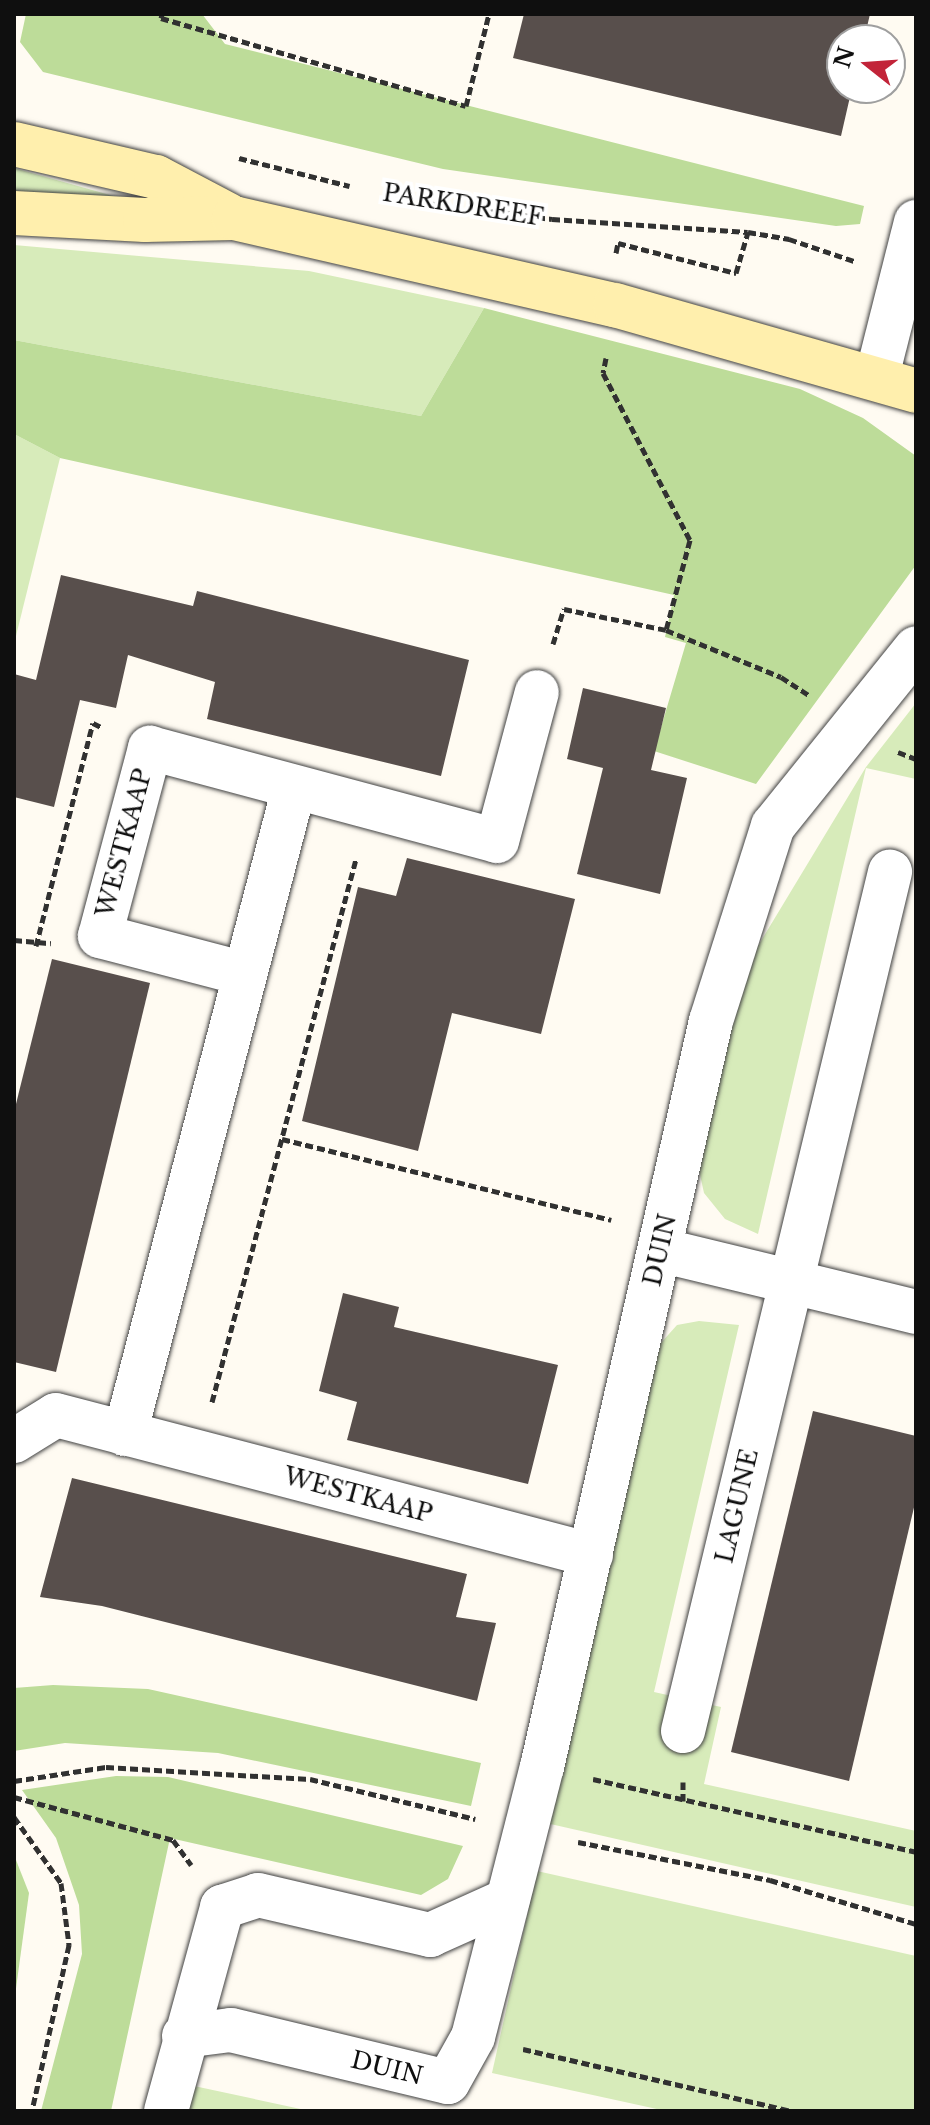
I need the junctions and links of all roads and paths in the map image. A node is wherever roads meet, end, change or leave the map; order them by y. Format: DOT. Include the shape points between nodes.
graph roads {
  1 [pos="162,14"];
  2 [pos="489,14"];
  3 [pos="14,144"];
  4 [pos="226,155"];
  5 [pos="363,189"];
  6 [pos="408,201"];
  7 [pos="14,213"];
  8 [pos="234,218"];
  9 [pos="916,222"];
  10 [pos="748,232"];
  11 [pos="903,277"];
  12 [pos="615,305"];
  13 [pos="896,384"];
  14 [pos="916,419"];
  15 [pos="666,630"];
  16 [pos="916,648"];
  17 [pos="537,692"];
  18 [pos="855,724"];
  19 [pos="916,759"];
  20 [pos="294,788"];
  21 [pos="370,808"];
  22 [pos="890,872"];
  23 [pos="245,974"];
  24 [pos="282,1139"];
  25 [pos="662,1241"];
  26 [pos="791,1282"];
  27 [pos="916,1312"];
  28 [pos="125,1434"];
  29 [pos="14,1441"];
  30 [pos="199,1453"];
  31 [pos="591,1555"];
  32 [pos="683,1731"];
  33 [pos="542,1767"];
  34 [pos="14,1781"];
  35 [pos="14,1797"];
  36 [pos="14,1817"];
  37 [pos="527,1831"];
  38 [pos="173,1840"];
  39 [pos="916,1852"];
  40 [pos="508,1900"];
  41 [pos="916,1924"];
  42 [pos="184,2036"];
  43 [pos="473,2037"];
  44 [pos="32,2111"];
  45 [pos="166,2111"];
  46 [pos="791,2111"];
  1 -- 2 [label="path" via="161,18 466,106"];
  3 -- 8 [label="street" via="156,177"];
  4 -- 5 [label="path, PARKDREEF"];
  6 -- 10 [label="path, PARKDREEF" via="552,219"];
  7 -- 8 [label="street" via="145,220"];
  8 -- 12 [label="street"];
  9 -- 11 [label="street"];
  10 -- 11 [label="path, PARKDREEF" via="789,239"];
  10 -- 12 [label="path" via="736,273 618,243"];
  11 -- 13 [label="street"];
  12 -- 13 [label="street"];
  12 -- 15 [label="path" via="603,373 690,540"];
  13 -- 14 [label="street"];
  15 -- 17 [label="path" via="564,609"];
  15 -- 18 [label="path" via="781,677"];
  16 -- 18 [label="street, DUIN"];
  17 -- 21 [label="street, WESTKAAP" via="497,841"];
  18 -- 19 [label="path"];
  18 -- 25 [label="street, DUIN" via="773,826 711,1021"];
  20 -- 21 [label="street, WESTKAAP"];
  20 -- 23 [label="street"];
  20 -- 23 [label="street, WESTKAAP" via="150,748 100,936"];
  21 -- 24 [label="path"];
  22 -- 26 [label="street, LAGUNE"];
  23 -- 28 [label="street"];
  24 -- 25 [label="path"];
  24 -- 30 [label="path"];
  25 -- 26 [label="street"];
  25 -- 31 [label="street, DUIN"];
  26 -- 27 [label="street"];
  26 -- 32 [label="street, LAGUNE"];
  28 -- 29 [label="street, WESTKAAP" via="56,1415"];
  28 -- 30 [label="street, WESTKAAP"];
  30 -- 31 [label="street, WESTKAAP"];
  31 -- 33 [label="street, DUIN"];
  33 -- 37 [label="street, DUIN"];
  33 -- 39 [label="path"];
  34 -- 37 [label="path" via="106,1767 310,1779"];
  35 -- 38 [label="path"];
  36 -- 44 [label="path" via="61,1883 69,1945"];
  37 -- 40 [label="street, DUIN"];
  37 -- 41 [label="path" via="770,1880"];
  40 -- 42 [label="street" via="430,1935 258,1895 222,1907"];
  40 -- 43 [label="street, DUIN"];
  42 -- 43 [label="street, DUIN" via="231,2030 448,2082"];
  42 -- 45 [label="street"];
  43 -- 46 [label="path"];
}
